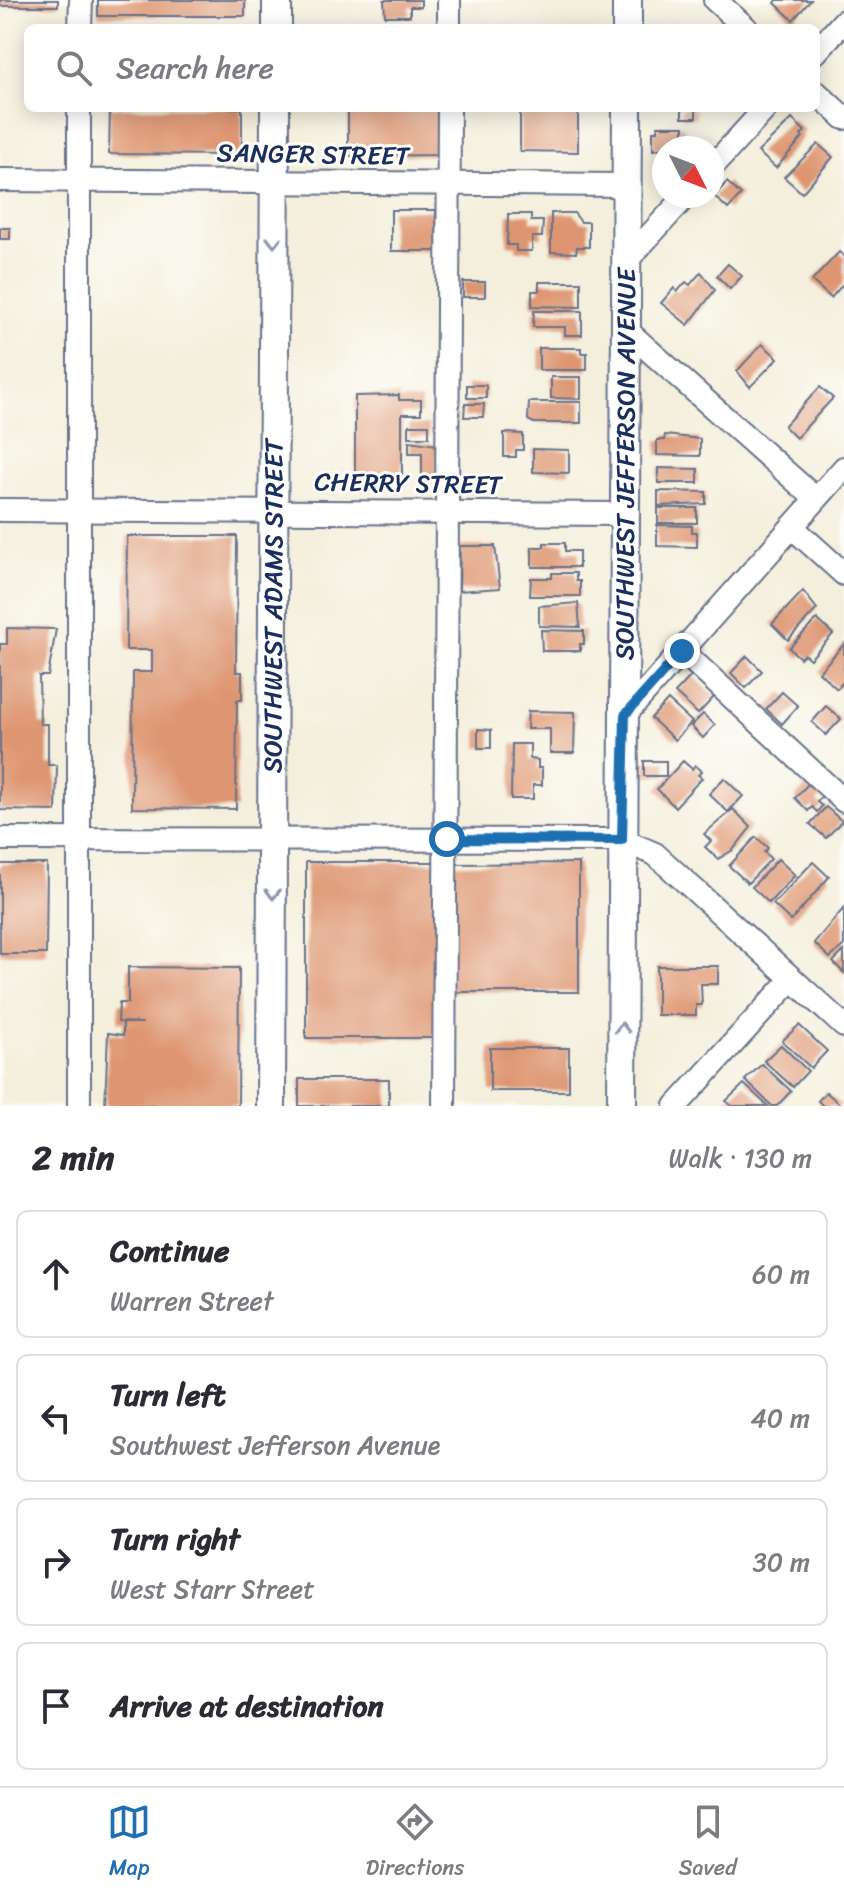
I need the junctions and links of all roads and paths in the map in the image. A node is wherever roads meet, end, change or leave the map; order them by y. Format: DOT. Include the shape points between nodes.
graph roads {
  1 [pos="81,0"];
  2 [pos="277,0"];
  3 [pos="449,0"];
  4 [pos="627,0"];
  5 [pos="715,0"];
  6 [pos="844,21"];
  7 [pos="80,24"];
  8 [pos="277,24"];
  9 [pos="449,24"];
  10 [pos="627,24"];
  11 [pos="742,24"];
  12 [pos="820,48"];
  13 [pos="820,96"];
  14 [pos="79,112"];
  15 [pos="275,112"];
  16 [pos="449,112"];
  17 [pos="627,112"];
  18 [pos="762,112"];
  19 [pos="844,118"];
  20 [pos="724,154"];
  21 [pos="78,179"];
  22 [pos="0,180"];
  23 [pos="274,182"];
  24 [pos="448,184"];
  25 [pos="626,185"];
  26 [pos="675,208"];
  27 [pos="627,260"];
  28 [pos="625,329"];
  29 [pos="844,468"];
  30 [pos="816,499"];
  31 [pos="78,509"];
  32 [pos="273,509"];
  33 [pos="0,510"];
  34 [pos="449,511"];
  35 [pos="623,514"];
  36 [pos="792,527"];
  37 [pos="844,574"];
  38 [pos="682,651"];
  39 [pos="625,715"];
  40 [pos="844,801"];
  41 [pos="273,838"];
  42 [pos="0,839"];
  43 [pos="78,839"];
  44 [pos="447,839"];
  45 [pos="622,840"];
  46 [pos="792,979"];
  47 [pos="844,1026"];
  48 [pos="79,1106"];
  49 [pos="271,1106"];
  50 [pos="444,1106"];
  51 [pos="622,1106"];
  52 [pos="676,1106"];
  1 -- 7 [label="street"];
  2 -- 8 [label="main road"];
  3 -- 9 [label="street"];
  4 -- 10 [label="main road"];
  5 -- 11 [label="street"];
  6 -- 12 [label="street"];
  13 -- 19 [label="street"];
  14 -- 21 [label="street"];
  15 -- 23 [label="main road, SOUTHWEST ADAMS STREET"];
  16 -- 24 [label="street"];
  17 -- 25 [label="main road, SOUTHWEST JEFFERSON AVENUE"];
  18 -- 20 [label="street"];
  21 -- 22 [label="street, SANGER STREET"];
  21 -- 23 [label="street, SANGER STREET"];
  21 -- 31 [label="street"];
  23 -- 24 [label="street, SANGER STREET"];
  23 -- 32 [label="main road, SOUTHWEST ADAMS STREET, one-way"];
  24 -- 25 [label="street, SANGER STREET"];
  24 -- 34 [label="street"];
  25 -- 27 [label="main road, SOUTHWEST JEFFERSON AVENUE"];
  26 -- 27 [label="street"];
  27 -- 28 [label="main road, SOUTHWEST JEFFERSON AVENUE"];
  28 -- 30 [label="street"];
  28 -- 35 [label="main road, SOUTHWEST JEFFERSON AVENUE"];
  29 -- 30 [label="street"];
  30 -- 36 [label="street"];
  31 -- 32 [label="street, CHERRY STREET"];
  31 -- 33 [label="street, CHERRY STREET"];
  31 -- 43 [label="street"];
  32 -- 34 [label="street, CHERRY STREET"];
  32 -- 41 [label="main road, SOUTHWEST ADAMS STREET"];
  34 -- 35 [label="street, CHERRY STREET"];
  34 -- 44 [label="street"];
  35 -- 39 [label="main road, SOUTHWEST JEFFERSON AVENUE"];
  36 -- 37 [label="street"];
  36 -- 38 [label="street"];
  38 -- 39 [label="street"];
  38 -- 40 [label="street"];
  39 -- 45 [label="main road, SOUTHWEST JEFFERSON AVENUE"];
  41 -- 43 [label="street"];
  41 -- 44 [label="street"];
  41 -- 49 [label="main road, SOUTHWEST ADAMS STREET, one-way"];
  42 -- 43 [label="street"];
  43 -- 48 [label="street"];
  44 -- 45 [label="street"];
  44 -- 50 [label="street"];
  45 -- 46 [label="street" via="655,854"];
  51 -- 45 [label="main road, SOUTHWEST JEFFERSON AVENUE, one-way"];
  46 -- 47 [label="street"];
  46 -- 52 [label="street"];
}
